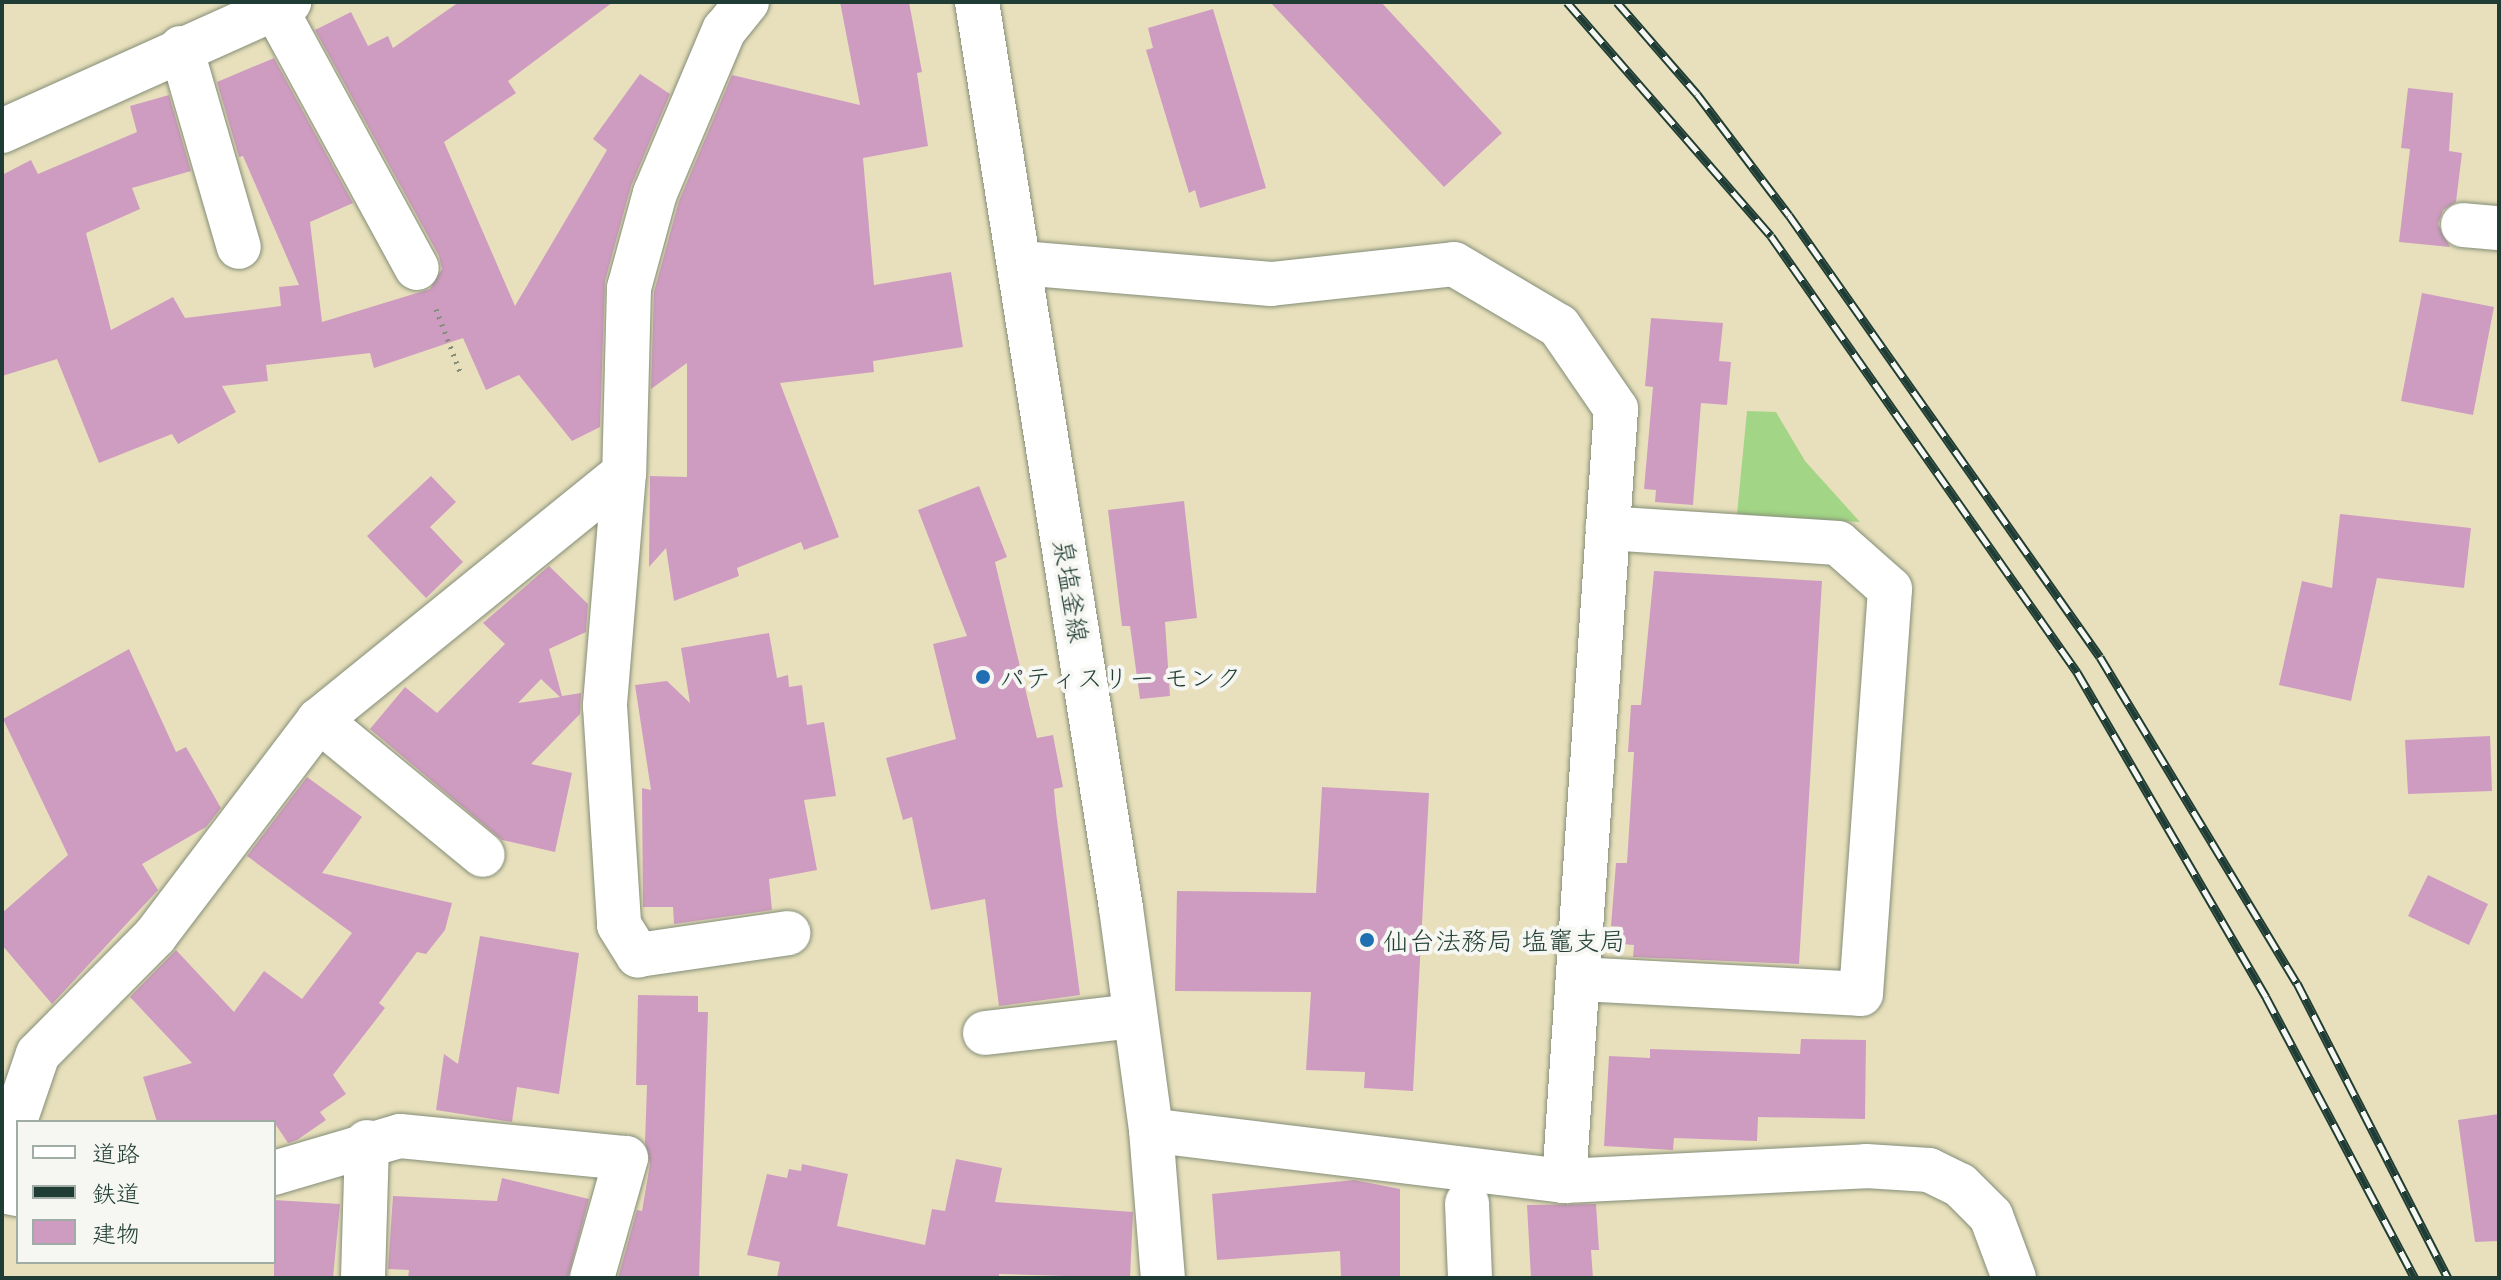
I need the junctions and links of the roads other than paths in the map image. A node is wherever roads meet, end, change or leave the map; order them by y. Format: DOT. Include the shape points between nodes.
graph roads {
  1 [pos="747,2"];
  2 [pos="977,2"];
  3 [pos="282,5"];
  4 [pos="181,48"];
  5 [pos="2,131"];
  6 [pos="239,247"];
  7 [pos="1021,263"];
  8 [pos="417,268"];
  9 [pos="624,473"];
  10 [pos="1607,528"];
  11 [pos="319,720"];
  12 [pos="483,855"];
  13 [pos="788,933"];
  14 [pos="1579,979"];
  15 [pos="1135,1016"];
  16 [pos="985,1033"];
  17 [pos="1151,1130"];
  18 [pos="367,1142"];
  19 [pos="2,1159"];
  20 [pos="276,1172"];
  21 [pos="1564,1181"];
  22 [pos="1467,1203"];
  23 [pos="363,1278"];
  24 [pos="592,1278"];
  25 [pos="1163,1278"];
  26 [pos="1470,1278"];
  27 [pos="2014,1278"];
  1 -- 9 [label="street" via="724,30 655,193 629,288"];
  2 -- 7 [label="street, 泉塩釜線"];
  3 -- 4 [label="street"];
  3 -- 8 [label="street"];
  4 -- 5 [label="street"];
  4 -- 6 [label="street"];
  7 -- 10 [label="street" via="1271,284 1454,264 1559,326 1616,409"];
  7 -- 15 [label="street, 泉塩釜線"];
  9 -- 11 [label="street"];
  9 -- 13 [label="street" via="605,706 619,925 638,955"];
  10 -- 14 [label="street"];
  10 -- 14 [label="street" via="1838,543 1890,589 1861,994"];
  11 -- 12 [label="street"];
  11 -- 19 [label="street" via="155,936 38,1054"];
  14 -- 21 [label="street"];
  15 -- 16 [label="street"];
  15 -- 17 [label="street, 泉塩釜線"];
  17 -- 21 [label="street"];
  17 -- 25 [label="street, 泉塩釜線"];
  18 -- 20 [label="street"];
  18 -- 23 [label="street"];
  18 -- 24 [label="street" via="400,1136 626,1158"];
  21 -- 27 [label="street" via="1866,1166 1929,1170 1960,1185 1991,1216"];
  22 -- 26 [label="street"];
}
